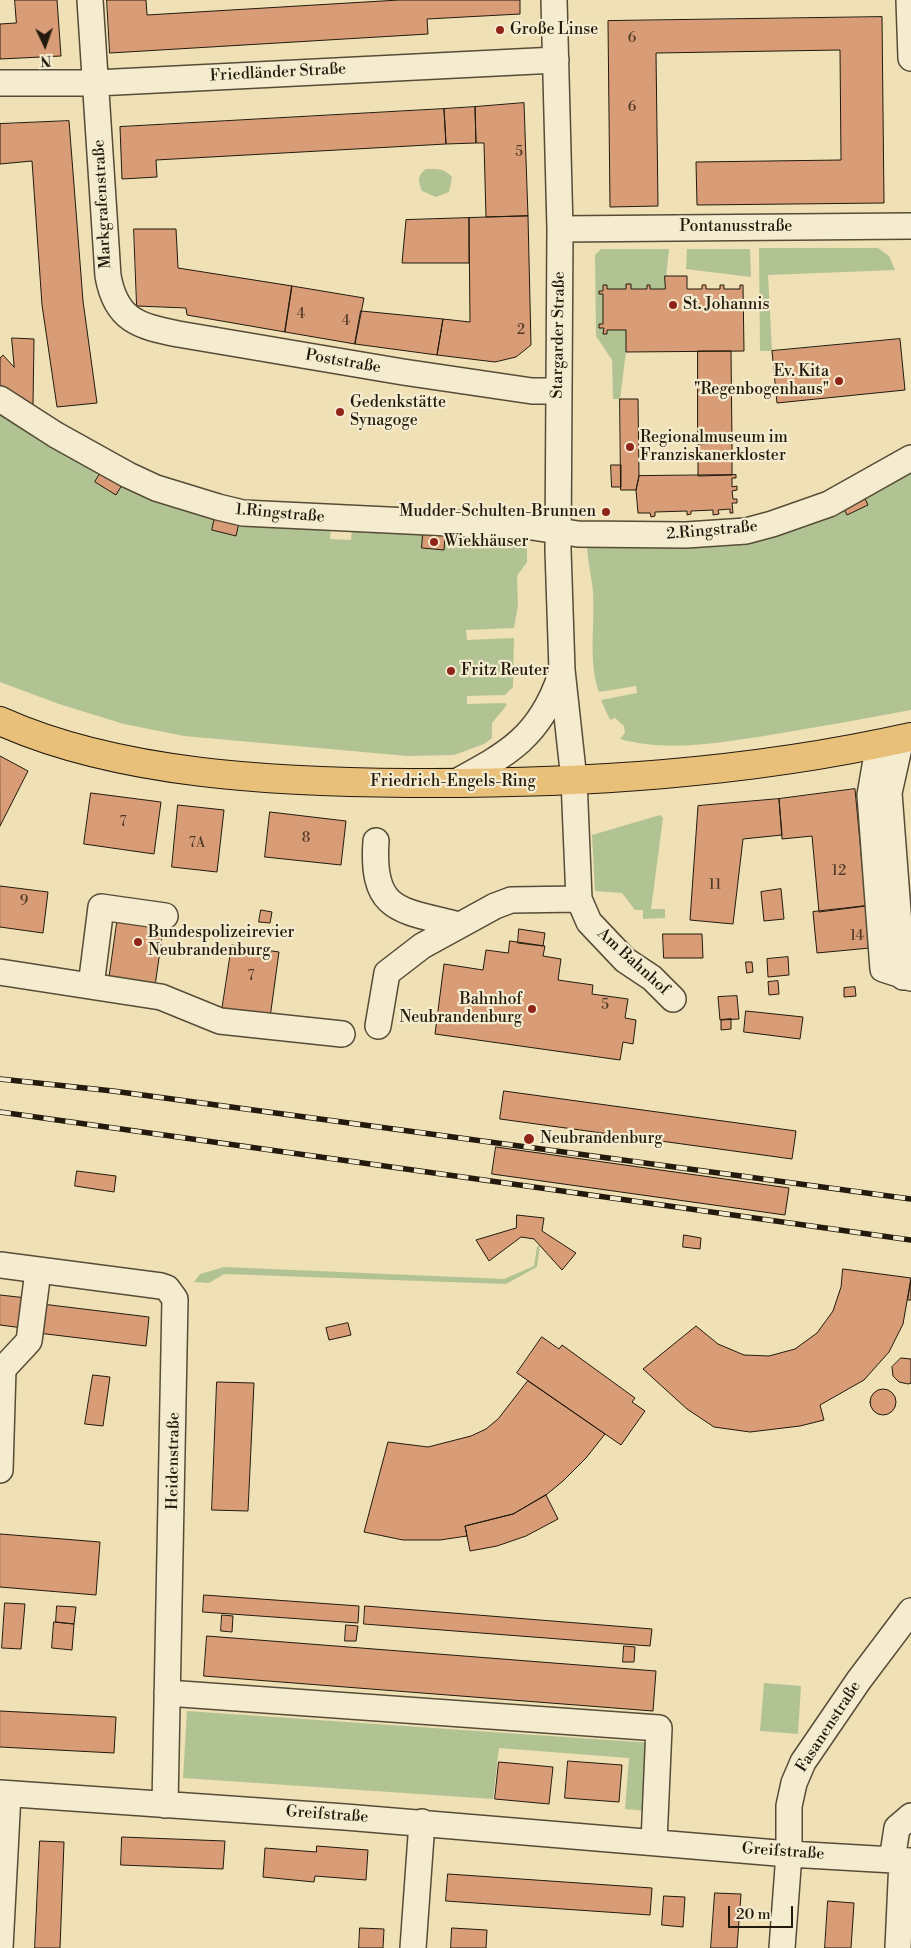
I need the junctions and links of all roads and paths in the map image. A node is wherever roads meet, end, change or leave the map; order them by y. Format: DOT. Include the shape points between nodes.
graph roads {
  1 [pos="90,0"];
  2 [pos="554,0"];
  3 [pos="909,0"];
  4 [pos="911,36"];
  5 [pos="911,58"];
  6 [pos="556,60"];
  7 [pos="0,83"];
  8 [pos="96,83"];
  9 [pos="911,226"];
  10 [pos="560,229"];
  11 [pos="130,318"];
  12 [pos="559,391"];
  13 [pos="0,399"];
  14 [pos="911,458"];
  15 [pos="558,531"];
  16 [pos="562,670"];
  17 [pos="0,721"];
  18 [pos="897,740"];
  19 [pos="574,780"];
  20 [pos="454,783"];
  21 [pos="376,841"];
  22 [pos="579,899"];
  23 [pos="165,916"];
  24 [pos="459,925"];
  25 [pos="0,972"];
  26 [pos="907,978"];
  27 [pos="91,986"];
  28 [pos="673,999"];
  29 [pos="378,1026"];
  30 [pos="342,1034"];
  31 [pos="0,1265"];
  32 [pos="38,1270"];
  33 [pos="0,1470"];
  34 [pos="911,1611"];
  35 [pos="166,1693"];
  36 [pos="4,1793"];
  37 [pos="165,1805"];
  38 [pos="911,1816"];
  39 [pos="422,1822"];
  40 [pos="654,1842"];
  41 [pos="789,1854"];
  42 [pos="902,1860"];
  43 [pos="0,1948"];
  44 [pos="413,1948"];
  45 [pos="782,1948"];
  46 [pos="898,1948"];
  1 -- 8 [label="street, Markgrafenstraße"];
  2 -- 6 [label="street, Stargarder Straße"];
  3 -- 4 [label="street"];
  4 -- 5 [label="street"];
  6 -- 8 [label="street, Friedländer Straße"];
  6 -- 10 [label="street, Stargarder Straße"];
  7 -- 8 [label="street, Friedländer Straße"];
  8 -- 11 [label="street, Markgrafenstraße" via="108,276 111,296"];
  9 -- 10 [label="street, Pontanusstraße"];
  10 -- 12 [label="street, Stargarder Straße"];
  11 -- 12 [label="street, Poststraße" via="157,330 187,336 439,378 532,391"];
  12 -- 15 [label="street, Stargarder Straße"];
  13 -- 15 [label="street, 1.Ringstraße" via="128,475 156,488 243,513 532,527"];
  14 -- 15 [label="street, 2.Ringstraße" via="829,504 746,531 686,535"];
  15 -- 16 [label="street, Stargarder Straße"];
  16 -- 19 [label="street, Stargarder Straße"];
  16 -- 20 [label="street, Stargarder Straße" via="543,717 524,739 489,764"];
  17 -- 20 [label="main road, Friedrich-Engels-Ring" via="46,738 179,769 330,782"];
  18 -- 19 [label="main road, Friedrich-Engels-Ring" via="736,766"];
  18 -- 26 [label="street" via="870,795 883,969"];
  19 -- 20 [label="main road, Friedrich-Engels-Ring"];
  19 -- 22 [label="street, Am Bahnhof"];
  21 -- 24 [label="street" via="376,878 387,900 397,908"];
  22 -- 24 [label="street" via="511,900"];
  22 -- 28 [label="street, Am Bahnhof" via="589,922 625,960 652,978"];
  23 -- 27 [label="street" via="102,907"];
  24 -- 29 [label="street" via="422,946 387,973"];
  25 -- 27 [label="street"];
  27 -- 30 [label="street" via="160,997 220,1021"];
  31 -- 32 [label="street, Heidenstraße"];
  32 -- 33 [label="street" via="29,1341 3,1369"];
  32 -- 35 [label="street, Heidenstraße" via="161,1286 167,1288 175,1299 171,1596"];
  34 -- 41 [label="street, Fasanenstraße" via="803,1762 789,1806"];
  35 -- 37 [label="street, Heidenstraße"];
  35 -- 40 [label="street" via="659,1728"];
  36 -- 37 [label="street, Greifstraße"];
  36 -- 43 [label="street"];
  37 -- 39 [label="street, Greifstraße"];
  38 -- 42 [label="street" via="897,1828"];
  39 -- 40 [label="street, Greifstraße"];
  39 -- 44 [label="street"];
  40 -- 41 [label="street, Greifstraße"];
  41 -- 42 [label="street, Greifstraße"];
  41 -- 45 [label="street, Fasanenstraße"];
  42 -- 46 [label="street"];
}
